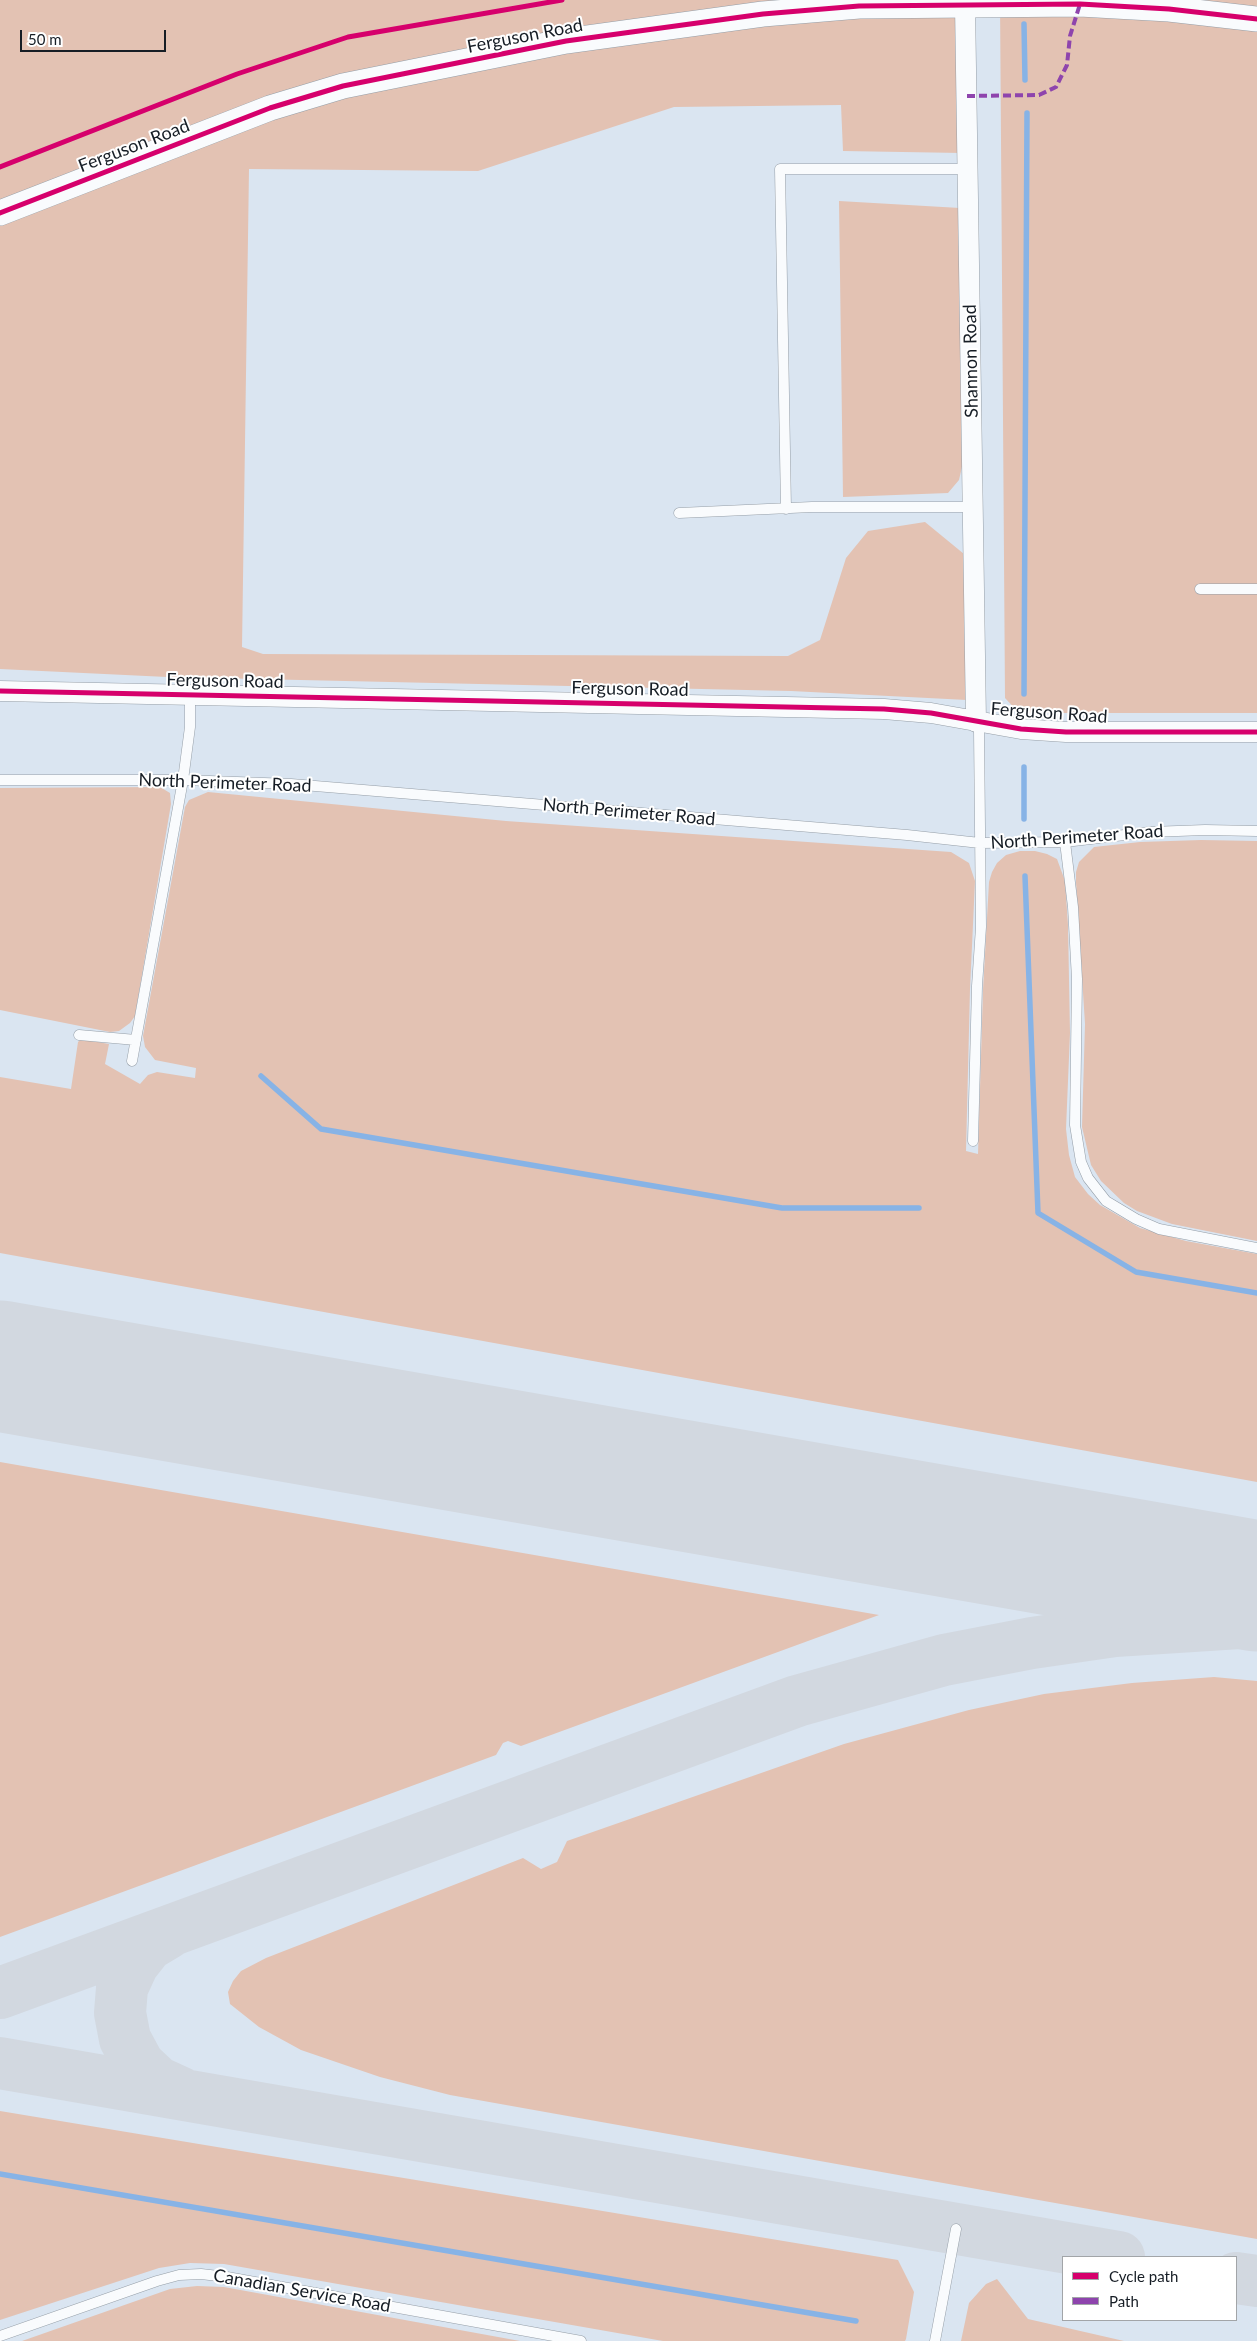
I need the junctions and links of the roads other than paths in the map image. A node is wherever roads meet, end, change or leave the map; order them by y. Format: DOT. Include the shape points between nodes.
graph roads {
  1 [pos="965,2"];
  2 [pos="1257,19"];
  3 [pos="968,169"];
  4 [pos="0,212"];
  5 [pos="973,506"];
  6 [pos="786,509"];
  7 [pos="678,513"];
  8 [pos="1200,589"];
  9 [pos="1257,589"];
  10 [pos="0,691"];
  11 [pos="190,695"];
  12 [pos="976,722"];
  13 [pos="1257,732"];
  14 [pos="0,780"];
  15 [pos="183,780"];
  16 [pos="1257,831"];
  17 [pos="1065,842"];
  18 [pos="980,844"];
  19 [pos="79,1034"];
  20 [pos="136,1040"];
  21 [pos="132,1061"];
  22 [pos="973,1141"];
  23 [pos="1257,1248"];
  24 [pos="956,2229"];
  25 [pos="0,2336"];
  26 [pos="581,2341"];
  27 [pos="935,2341"];
  1 -- 2 [label="street, Ferguson Road" via="1169,9"];
  1 -- 3 [label="street, Shannon Road"];
  1 -- 4 [label="street, Ferguson Road" via="860,6 753,16 566,41 343,86 270,108"];
  3 -- 5 [label="street, Shannon Road"];
  3 -- 6 [label="lane" via="780,169"];
  5 -- 6 [label="lane"];
  5 -- 12 [label="street, Shannon Road"];
  6 -- 7 [label="lane"];
  8 -- 9 [label="lane"];
  10 -- 11 [label="street, Ferguson Road"];
  11 -- 12 [label="street, Ferguson Road" via="884,709 931,713"];
  11 -- 15 [label="lane" via="190,728"];
  12 -- 13 [label="street, Ferguson Road" via="1066,732"];
  12 -- 18 [label="lane"];
  14 -- 15 [label="lane, North Perimeter Road"];
  15 -- 18 [label="lane, North Perimeter Road" via="301,785 898,834"];
  15 -- 20 [label="lane"];
  16 -- 17 [label="lane, North Perimeter Road" via="1150,832"];
  17 -- 18 [label="lane, North Perimeter Road"];
  17 -- 23 [label="lane" via="1077,979 1075,1125 1081,1162 1088,1178 1106,1201 1136,1219 1159,1228"];
  18 -- 22 [label="lane" via="982,927 977,986"];
  19 -- 20 [label="lane"];
  20 -- 21 [label="lane"];
  24 -- 27 [label="lane"];
  25 -- 26 [label="lane, Canadian Service Road" via="157,2281 201,2274"];
}
